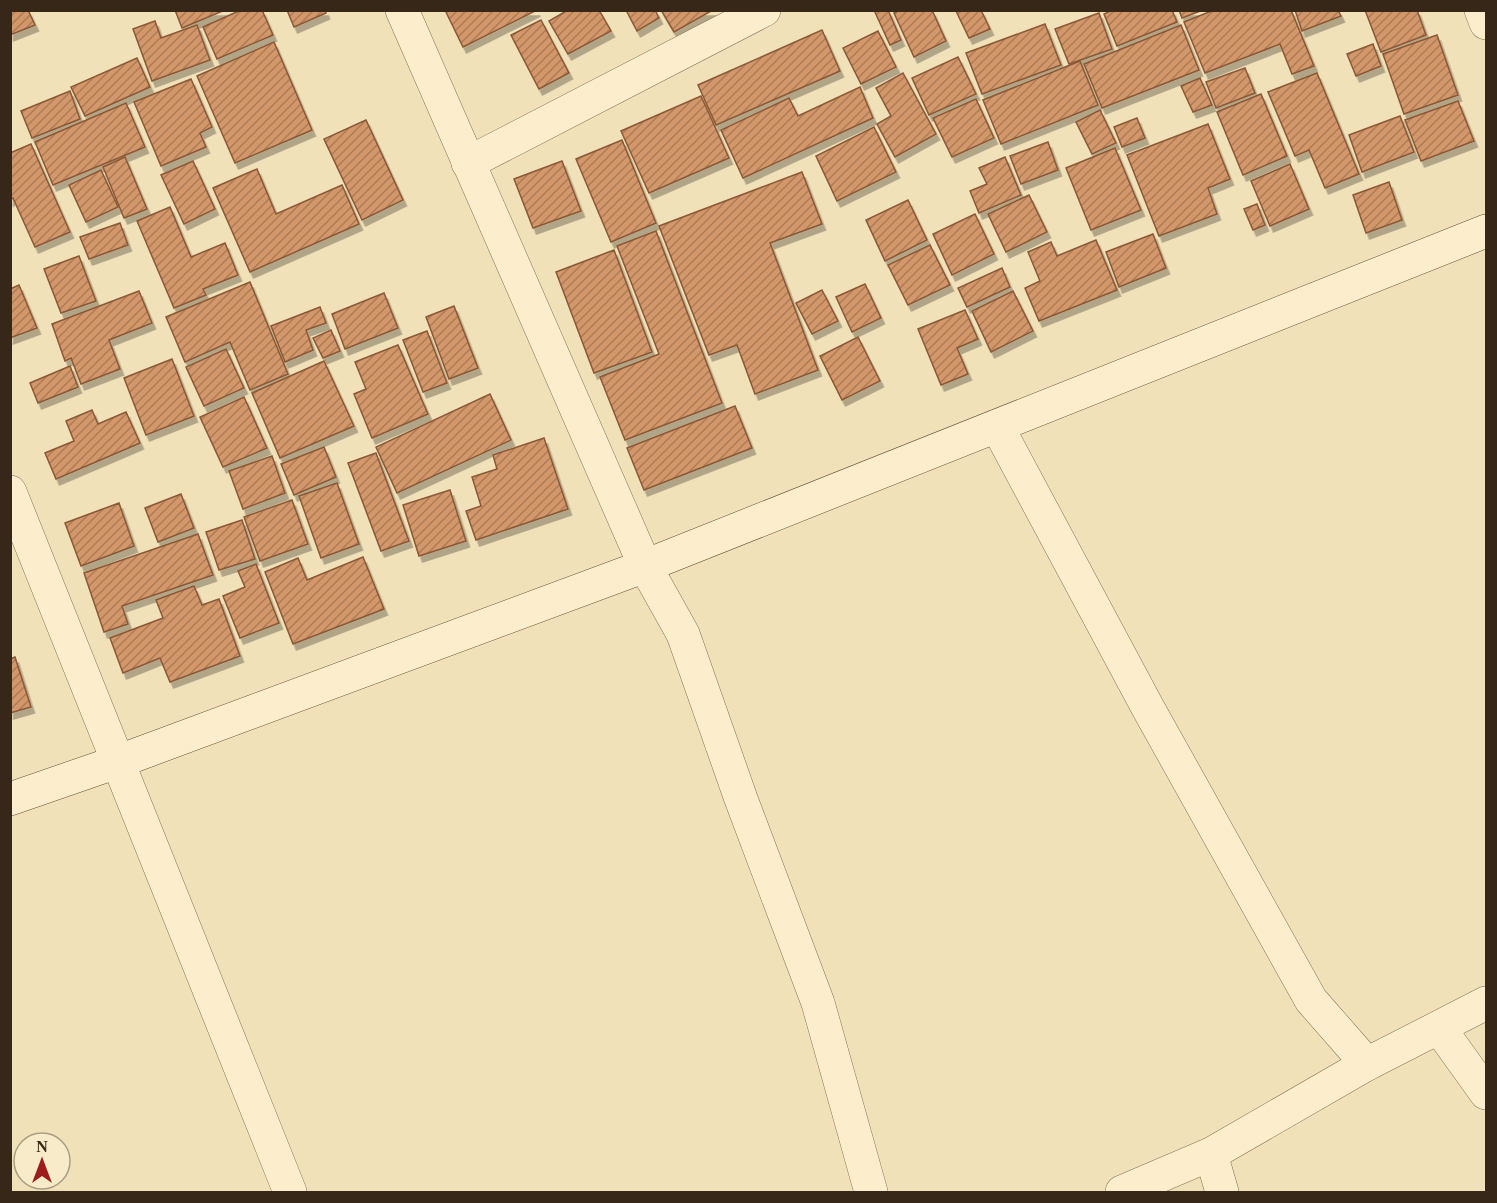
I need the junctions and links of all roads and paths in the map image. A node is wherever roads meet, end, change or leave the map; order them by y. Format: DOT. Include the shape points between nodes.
graph roads {
  1 [pos="402,10"];
  2 [pos="764,10"];
  3 [pos="1481,10"];
  4 [pos="1486,23"];
  5 [pos="468,162"];
  6 [pos="1486,231"];
  7 [pos="997,426"];
  8 [pos="10,492"];
  9 [pos="645,566"];
  10 [pos="117,762"];
  11 [pos="10,799"];
  12 [pos="1486,1003"];
  13 [pos="1440,1029"];
  14 [pos="1367,1064"];
  15 [pos="1486,1093"];
  16 [pos="1211,1154"];
  17 [pos="290,1192"];
  18 [pos="871,1192"];
  19 [pos="1122,1192"];
  20 [pos="1222,1192"];
  1 -- 5 [label="street"];
  2 -- 5 [label="street"];
  3 -- 4 [label="street"];
  5 -- 9 [label="street"];
  6 -- 7 [label="street"];
  7 -- 9 [label="street"];
  7 -- 14 [label="street" via="1311,1000"];
  8 -- 10 [label="street"];
  9 -- 10 [label="street"];
  9 -- 18 [label="street" via="683,634 818,1003"];
  10 -- 11 [label="street"];
  10 -- 17 [label="street"];
  12 -- 13 [label="street"];
  13 -- 14 [label="street"];
  13 -- 15 [label="street"];
  14 -- 16 [label="street"];
  16 -- 19 [label="street"];
  16 -- 20 [label="street"];
}
